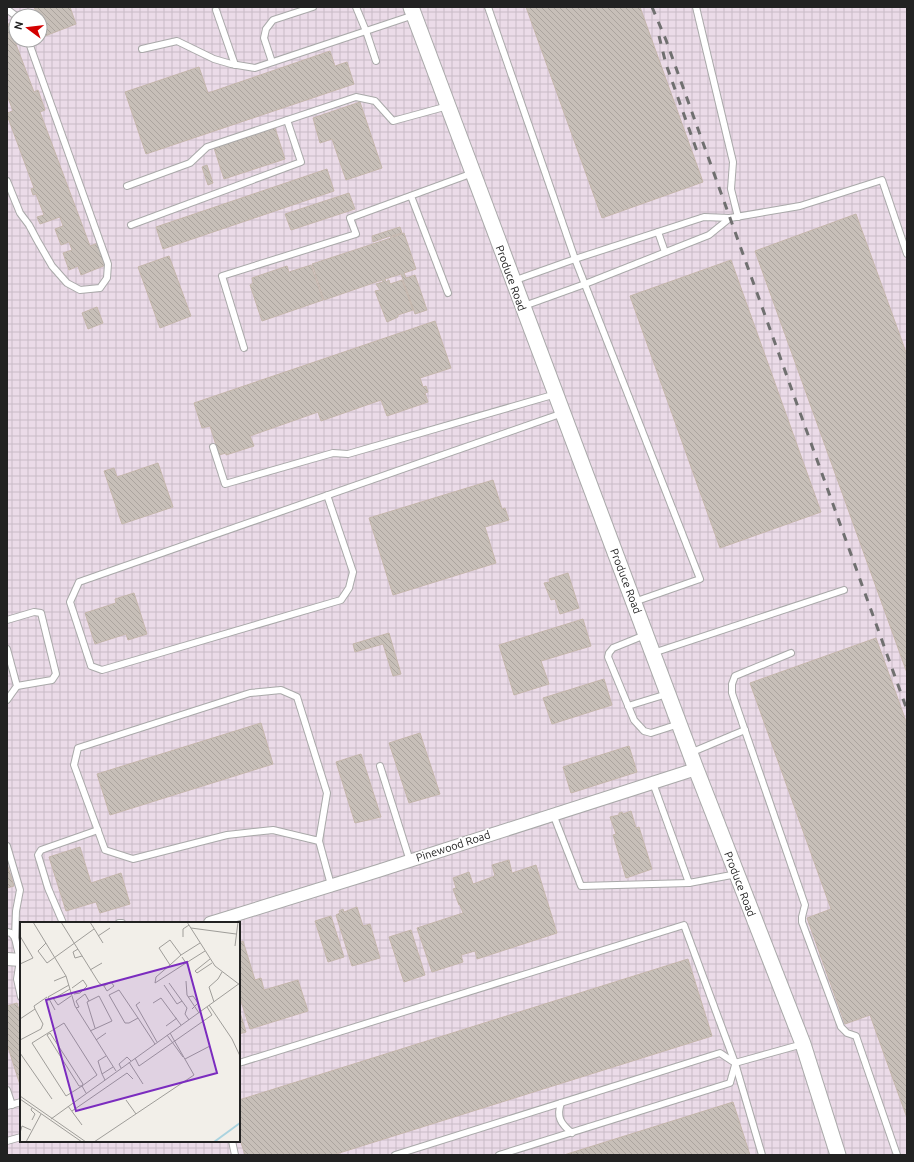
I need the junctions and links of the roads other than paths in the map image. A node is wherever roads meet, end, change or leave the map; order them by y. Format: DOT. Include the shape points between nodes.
graph roads {
  1 [pos="313,7"];
  2 [pos="356,7"];
  3 [pos="488,7"];
  4 [pos="696,7"];
  5 [pos="216,10"];
  6 [pos="412,11"];
  7 [pos="366,30"];
  8 [pos="31,48"];
  9 [pos="142,50"];
  10 [pos="376,60"];
  11 [pos="272,62"];
  12 [pos="234,65"];
  13 [pos="448,106"];
  14 [pos="287,120"];
  15 [pos="473,173"];
  16 [pos="7,181"];
  17 [pos="127,186"];
  18 [pos="411,196"];
  19 [pos="738,217"];
  20 [pos="730,218"];
  21 [pos="131,226"];
  22 [pos="658,232"];
  23 [pos="665,252"];
  24 [pos="907,254"];
  25 [pos="575,259"];
  26 [pos="512,281"];
  27 [pos="585,284"];
  28 [pos="448,293"];
  29 [pos="522,307"];
  30 [pos="244,348"];
  31 [pos="556,394"];
  32 [pos="562,412"];
  33 [pos="213,447"];
  34 [pos="327,495"];
  35 [pos="844,590"];
  36 [pos="634,602"];
  37 [pos="7,620"];
  38 [pos="646,634"];
  39 [pos="7,649"];
  40 [pos="653,653"];
  41 [pos="791,653"];
  42 [pos="17,686"];
  43 [pos="668,693"];
  44 [pos="7,700"];
  45 [pos="628,706"];
  46 [pos="679,724"];
  47 [pos="745,730"];
  48 [pos="690,753"];
  49 [pos="380,766"];
  50 [pos="696,769"];
  51 [pos="653,783"];
  52 [pos="553,814"];
  53 [pos="98,830"];
  54 [pos="320,840"];
  55 [pos="7,846"];
  56 [pos="410,860"];
  57 [pos="737,874"];
  58 [pos="688,883"];
  59 [pos="332,885"];
  60 [pos="63,922"];
  61 [pos="213,922"];
  62 [pos="7,932"];
  63 [pos="15,938"];
  64 [pos="20,956"];
  65 [pos="7,959"];
  66 [pos="20,960"];
  67 [pos="20,965"];
  68 [pos="20,992"];
  69 [pos="803,1044"];
  70 [pos="240,1063"];
  71 [pos="735,1063"];
  72 [pos="7,1090"];
  73 [pos="20,1102"];
  74 [pos="561,1103"];
  75 [pos="9,1105"];
  76 [pos="572,1133"];
  77 [pos="20,1137"];
  78 [pos="7,1141"];
  79 [pos="232,1142"];
  80 [pos="416,1148"];
  81 [pos="236,1155"];
  82 [pos="395,1155"];
  83 [pos="414,1155"];
  84 [pos="499,1155"];
  85 [pos="762,1155"];
  86 [pos="838,1155"];
  87 [pos="896,1155"];
  1 -- 11 [label="lane" via="273,20 266,28 264,38"];
  2 -- 7 [label="lane"];
  3 -- 25 [label="lane"];
  4 -- 19 [label="lane" via="733,162 731,189"];
  5 -- 12 [label="lane"];
  6 -- 7 [label="lane"];
  6 -- 13 [label="street, Produce Road"];
  7 -- 10 [label="lane"];
  7 -- 11 [label="lane"];
  8 -- 16 [label="lane" via="108,264 107,278 100,288 80,290 67,283 20,212"];
  9 -- 12 [label="lane" via="177,41 214,59"];
  11 -- 12 [label="lane" via="255,68"];
  13 -- 14 [label="lane" via="393,122 375,101 356,97"];
  13 -- 15 [label="street, Produce Road"];
  14 -- 17 [label="lane" via="206,147 190,163"];
  14 -- 21 [label="lane" via="301,162"];
  15 -- 18 [label="lane"];
  15 -- 26 [label="street, Produce Road"];
  18 -- 28 [label="lane"];
  18 -- 30 [label="lane" via="350,218 356,234 222,276"];
  19 -- 20 [label="lane"];
  19 -- 24 [label="lane" via="800,206 882,180"];
  20 -- 22 [label="lane" via="704,217"];
  20 -- 23 [label="lane" via="709,235"];
  22 -- 23 [label="lane"];
  22 -- 25 [label="lane"];
  23 -- 27 [label="lane"];
  25 -- 26 [label="lane"];
  25 -- 27 [label="lane"];
  26 -- 29 [label="street, Produce Road"];
  27 -- 29 [label="lane"];
  27 -- 36 [label="lane" via="700,579"];
  29 -- 31 [label="street, Produce Road"];
  31 -- 32 [label="street, Produce Road"];
  31 -- 33 [label="lane" via="348,454 333,453 225,484"];
  32 -- 34 [label="lane"];
  32 -- 36 [label="street, Produce Road"];
  34 -- 34 [label="lane" via="79,582 70,602 91,666 102,670 341,600 349,588 353,572"];
  35 -- 40 [label="lane"];
  36 -- 38 [label="street, Produce Road"];
  37 -- 42 [label="lane" via="41,612 56,674 52,680"];
  38 -- 40 [label="street, Produce Road"];
  38 -- 45 [label="lane" via="613,648 608,657"];
  39 -- 42 [label="lane"];
  40 -- 43 [label="street, Produce Road"];
  41 -- 47 [label="lane" via="735,676 732,693"];
  42 -- 44 [label="lane"];
  43 -- 45 [label="lane"];
  43 -- 46 [label="street, Produce Road"];
  45 -- 46 [label="lane" via="634,720 644,731 651,733"];
  46 -- 48 [label="street, Produce Road"];
  47 -- 48 [label="lane"];
  47 -- 87 [label="lane" via="805,905 802,922 841,1028 856,1036"];
  48 -- 50 [label="street, Produce Road"];
  49 -- 56 [label="lane"];
  50 -- 51 [label="street, Pinewood Road"];
  50 -- 57 [label="street, Produce Road"];
  51 -- 52 [label="street, Pinewood Road"];
  51 -- 58 [label="lane"];
  52 -- 56 [label="street, Pinewood Road"];
  52 -- 58 [label="lane" via="581,886"];
  53 -- 54 [label="lane" via="105,850 133,859 227,835 273,830"];
  53 -- 54 [label="lane" via="74,765 78,748 250,693 281,690 297,698 327,793"];
  53 -- 60 [label="lane" via="41,850 38,855"];
  54 -- 59 [label="lane"];
  55 -- 63 [label="lane" via="20,890"];
  56 -- 59 [label="street, Pinewood Road"];
  57 -- 58 [label="lane"];
  57 -- 69 [label="street, Produce Road"];
  59 -- 61 [label="street, Pinewood Road"];
  62 -- 63 [label="lane"];
  63 -- 64 [label="lane"];
  65 -- 66 [label="street"];
  67 -- 68 [label="lane" via="17,979"];
  69 -- 71 [label="lane"];
  69 -- 86 [label="street, Produce Road"];
  70 -- 71 [label="lane" via="684,925"];
  71 -- 74 [label="lane" via="720,1053"];
  71 -- 76 [label="lane" via="730,1083"];
  71 -- 85 [label="lane"];
  72 -- 75 [label="lane"];
  73 -- 75 [label="lane"];
  74 -- 76 [label="lane" via="558,1111 563,1126"];
  74 -- 80 [label="lane"];
  76 -- 84 [label="lane"];
  77 -- 78 [label="lane"];
  79 -- 81 [label="lane"];
  80 -- 82 [label="lane"];
  80 -- 83 [label="lane"];
}
